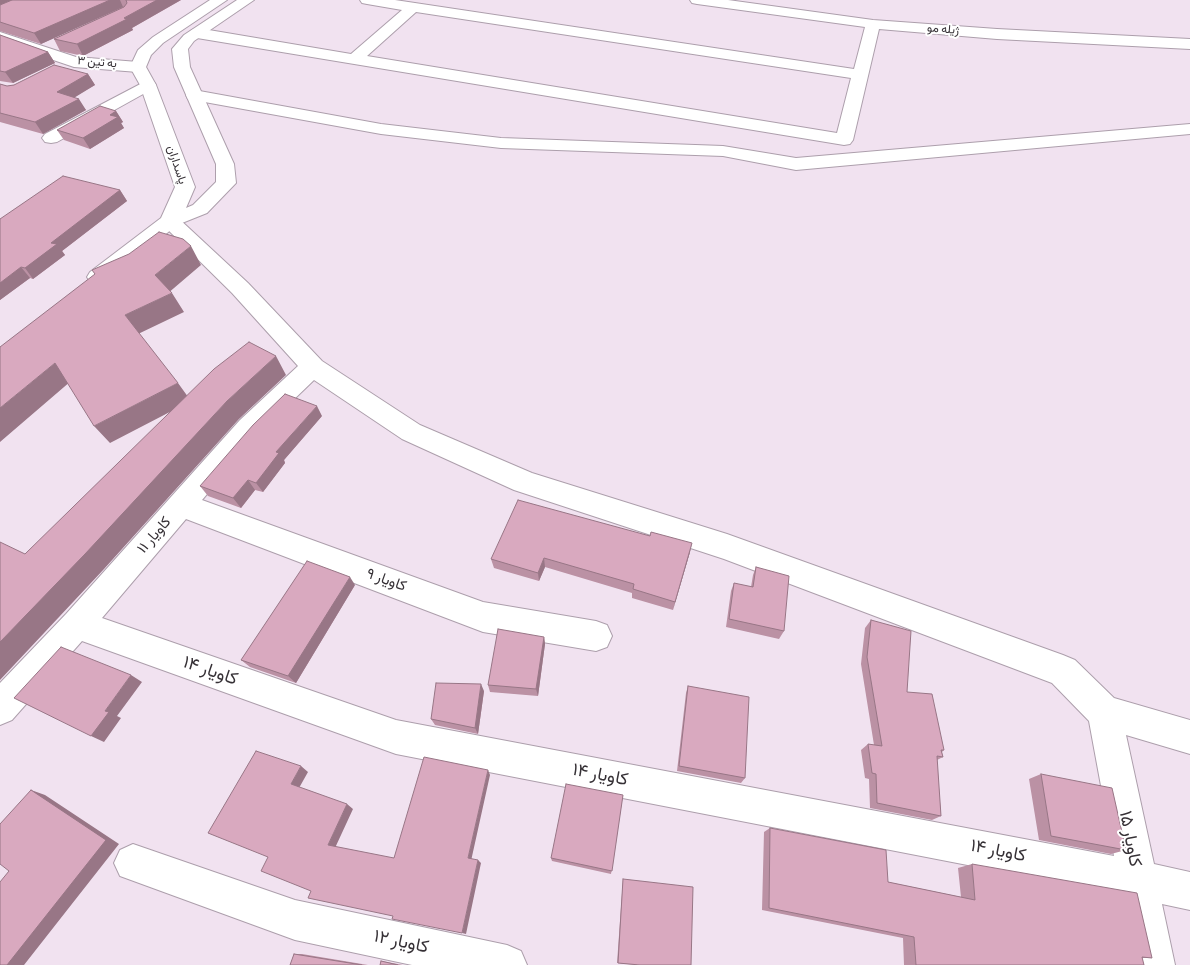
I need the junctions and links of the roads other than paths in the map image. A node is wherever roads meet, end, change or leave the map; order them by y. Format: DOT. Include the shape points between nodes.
graph roads {
  1 [pos="220,0"];
  2 [pos="247,0"];
  3 [pos="367,0"];
  4 [pos="697,0"];
  5 [pos="506,6"];
  6 [pos="413,7"];
  7 [pos="494,18"];
  8 [pos="873,24"];
  9 [pos="197,32"];
  10 [pos="2,38"];
  11 [pos="59,44"];
  12 [pos="1190,44"];
  13 [pos="42,51"];
  14 [pos="355,59"];
  15 [pos="74,62"];
  16 [pos="138,67"];
  17 [pos="57,70"];
  18 [pos="861,75"];
  19 [pos="148,85"];
  20 [pos="194,95"];
  21 [pos="1190,129"];
  22 [pos="51,138"];
  23 [pos="170,221"];
  24 [pos="79,290"];
  25 [pos="313,367"];
  26 [pos="182,505"];
  27 [pos="76,624"];
  28 [pos="596,636"];
  29 [pos="0,708"];
  30 [pos="1104,712"];
  31 [pos="1190,737"];
  32 [pos="133,863"];
  33 [pos="1136,879"];
  34 [pos="1190,892"];
  35 [pos="507,965"];
  36 [pos="1155,965"];
  1 -- 16 [label="street" via="158,40 144,53"];
  2 -- 9 [label="street"];
  3 -- 6 [label="street"];
  4 -- 8 [label="street, ژیله مو"];
  5 -- 7 [label="street"];
  6 -- 7 [label="street"];
  6 -- 14 [label="street"];
  7 -- 18 [label="street"];
  8 -- 12 [label="street, ژیله مو"];
  8 -- 18 [label="street"];
  9 -- 14 [label="street"];
  9 -- 20 [label="street" via="180,50 182,66"];
  10 -- 13 [label="street, به تین ۳"];
  11 -- 13 [label="street"];
  13 -- 15 [label="street, به تین ۳"];
  14 -- 18 [label="street" via="844,140"];
  15 -- 16 [label="street, به تین ۳"];
  15 -- 17 [label="street"];
  16 -- 19 [label="street, پاسداران"];
  19 -- 22 [label="street"];
  19 -- 23 [label="street, پاسداران" via="185,187"];
  20 -- 21 [label="street" via="381,129 492,142 723,152 796,164"];
  20 -- 23 [label="street" via="225,164 226,183 200,209"];
  23 -- 24 [label="street, پاسداران"];
  23 -- 25 [label="street" via="240,288"];
  25 -- 26 [label="street, کاویار ۱۱" via="249,427"];
  25 -- 30 [label="street" via="412,432 524,482 728,547 1063,671"];
  26 -- 27 [label="street, کاویار ۱۱"];
  26 -- 28 [label="street, کاویار ۹" via="483,617"];
  27 -- 29 [label="street, کاویار ۱۱"];
  27 -- 33 [label="street, کاویار ۱۴" via="396,737"];
  30 -- 31 [label="street"];
  30 -- 33 [label="street, کاویار ۱۵"];
  32 -- 35 [label="street, کاویار ۱۲" via="296,920"];
  33 -- 34 [label="street, کاویار ۱۴"];
  33 -- 36 [label="street, کاویار ۱۵"];
}
